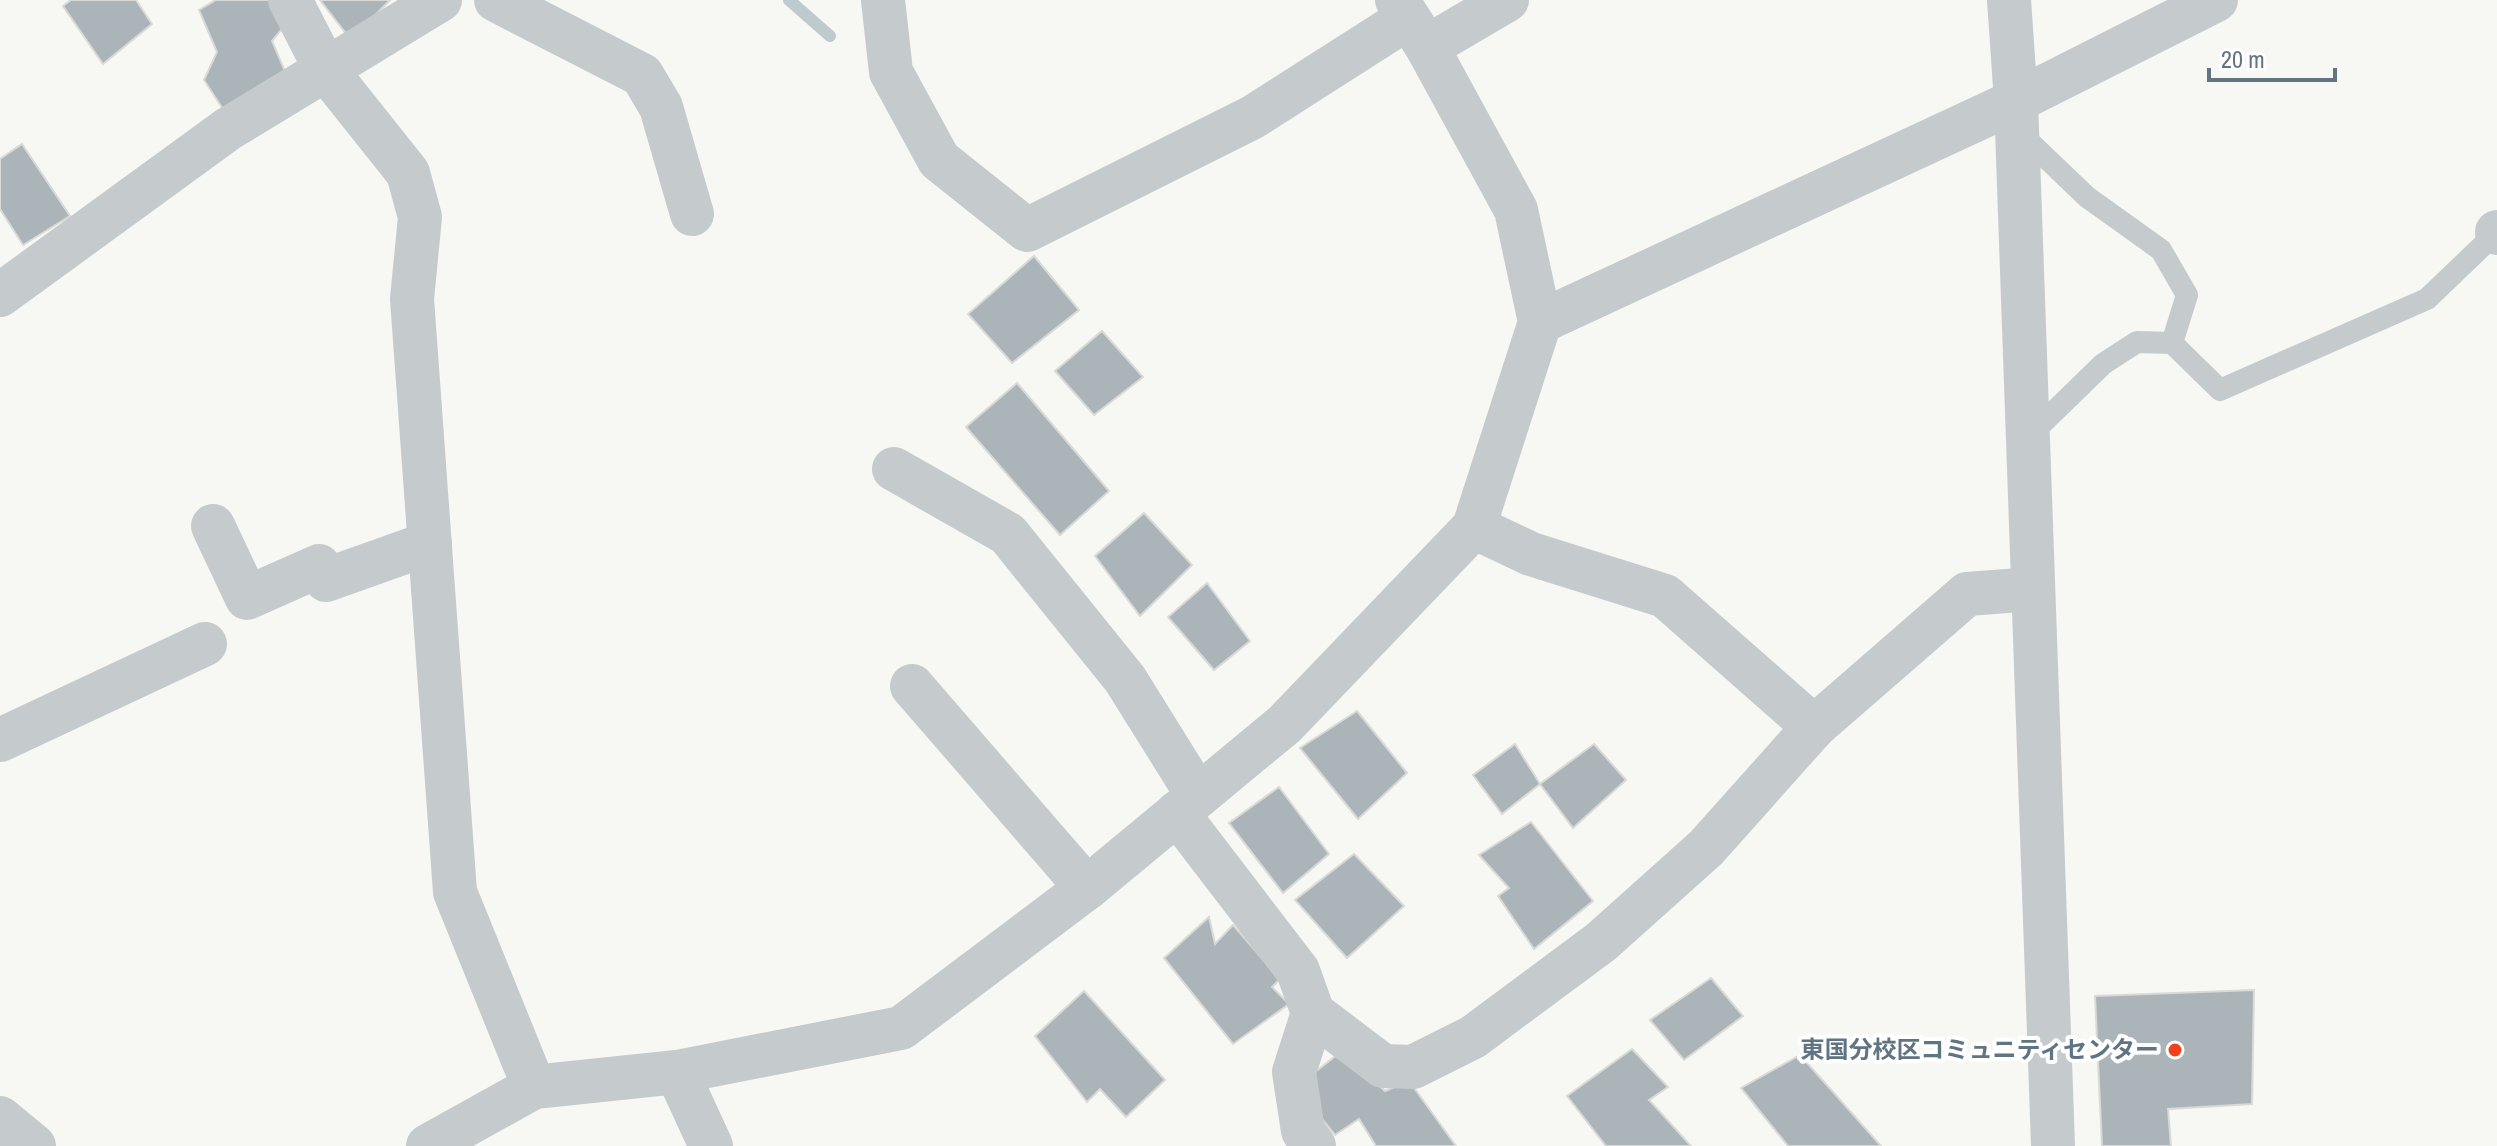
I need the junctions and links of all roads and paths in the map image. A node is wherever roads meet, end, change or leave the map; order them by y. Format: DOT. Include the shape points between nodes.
graph roads {
  1 [pos="290,0"];
  2 [pos="440,0"];
  3 [pos="496,0"];
  4 [pos="883,0"];
  5 [pos="1507,0"];
  6 [pos="2009,0"];
  7 [pos="2216,0"];
  8 [pos="1411,22"];
  9 [pos="326,70"];
  10 [pos="2016,115"];
  11 [pos="692,214"];
  12 [pos="2497,232"];
  13 [pos="8,274"];
  14 [pos="1540,322"];
  15 [pos="2172,343"];
  16 [pos="2027,438"];
  17 [pos="894,469"];
  18 [pos="213,526"];
  19 [pos="1474,527"];
  20 [pos="430,543"];
  21 [pos="2033,589"];
  22 [pos="205,644"];
  23 [pos="912,686"];
  24 [pos="1814,727"];
  25 [pos="0,740"];
  26 [pos="1187,805"];
  27 [pos="1087,888"];
  28 [pos="1313,1013"];
  29 [pos="677,1072"];
  30 [pos="534,1087"];
  31 [pos="0,1118"];
  32 [pos="34,1146"];
  33 [pos="428,1146"];
  34 [pos="711,1146"];
  35 [pos="1314,1146"];
  36 [pos="2053,1146"];
  1 -- 9 [label="street"];
  2 -- 9 [label="street"];
  3 -- 11 [label="street" via="642,75 661,107"];
  4 -- 8 [label="street" via="891,72 939,160 1027,230 1253,117"];
  5 -- 8 [label="street"];
  6 -- 10 [label="street"];
  7 -- 10 [label="street"];
  8 -- 14 [label="street" via="1516,210"];
  9 -- 13 [label="street"];
  9 -- 20 [label="street" via="408,173 420,217 412,299"];
  10 -- 14 [label="street"];
  10 -- 15 [label="lane" via="2087,197 2161,250 2187,295"];
  10 -- 16 [label="street"];
  12 -- 15 [label="lane" via="2427,299 2220,390"];
  14 -- 19 [label="street"];
  15 -- 16 [label="lane" via="2137,342 2103,364"];
  16 -- 21 [label="street"];
  17 -- 26 [label="street" via="1008,534 1125,679"];
  18 -- 20 [label="street" via="247,598 319,566 326,580"];
  19 -- 24 [label="street" via="1531,554 1665,596"];
  19 -- 26 [label="street" via="1285,724"];
  20 -- 30 [label="street" via="455,892"];
  21 -- 24 [label="street" via="1967,594"];
  21 -- 36 [label="street"];
  22 -- 25 [label="street"];
  23 -- 27 [label="street"];
  24 -- 28 [label="street" via="1706,848 1601,942 1473,1037 1413,1067 1383,1066"];
  26 -- 27 [label="street"];
  26 -- 28 [label="street" via="1298,971"];
  27 -- 29 [label="street" via="901,1028"];
  28 -- 35 [label="street" via="1294,1072 1303,1131"];
  29 -- 30 [label="street"];
  29 -- 34 [label="street"];
  30 -- 33 [label="street"];
  31 -- 32 [label="street"];
}
